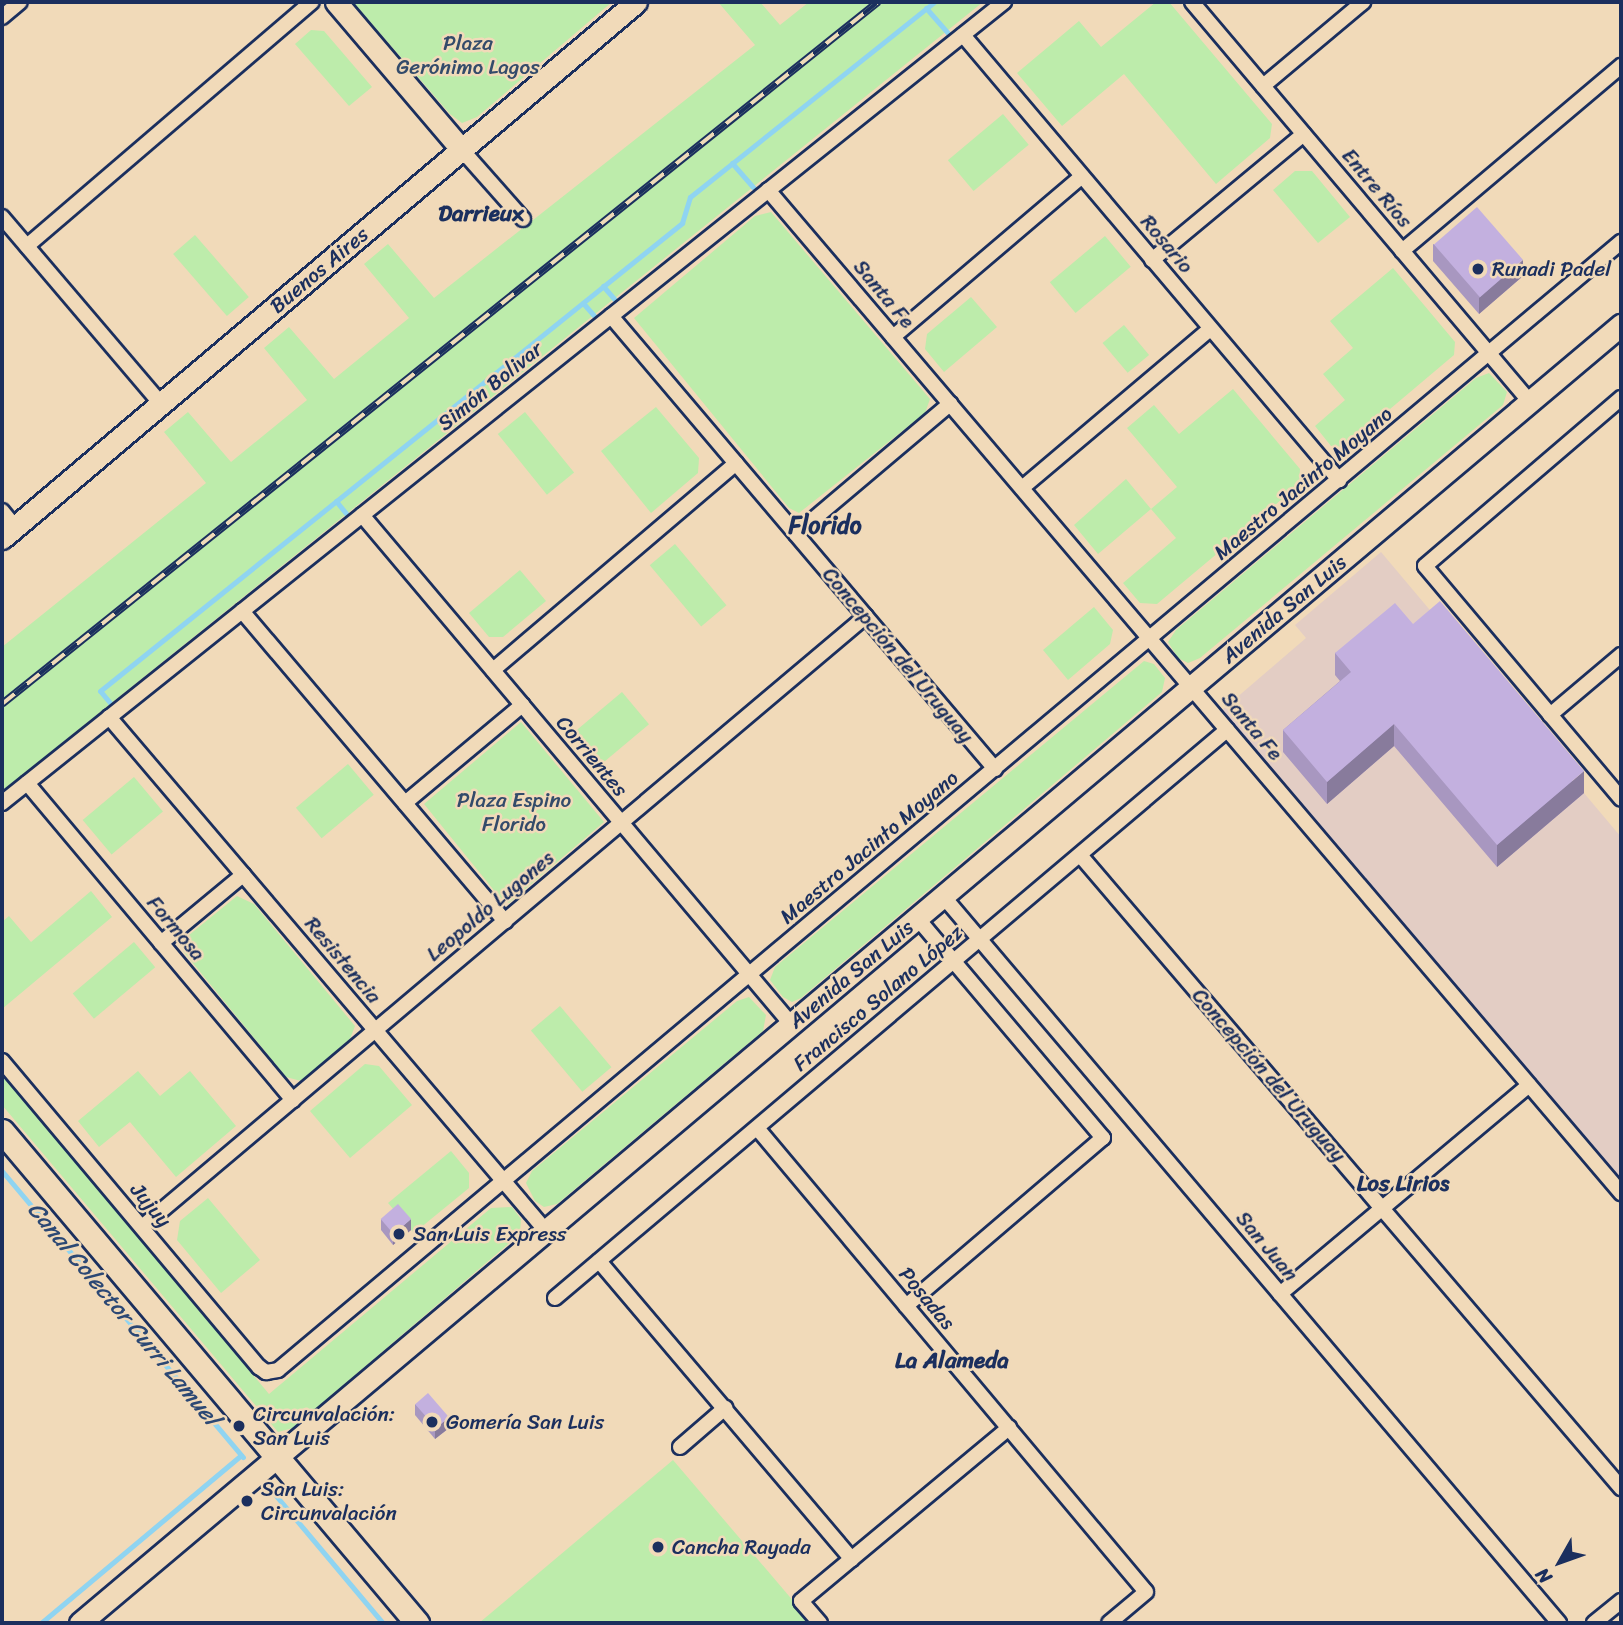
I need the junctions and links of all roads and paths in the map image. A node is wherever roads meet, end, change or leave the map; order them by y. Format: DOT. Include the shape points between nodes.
graph roads {
  1 [pos="20,2"];
  2 [pos="312,2"];
  3 [pos="336,2"];
  4 [pos="636,2"];
  5 [pos="1004,2"];
  6 [pos="1192,2"];
  7 [pos="1363,2"];
  8 [pos="2,17"];
  9 [pos="962,35"];
  10 [pos="1621,66"];
  11 [pos="1264,86"];
  12 [pos="1304,134"];
  13 [pos="462,150"];
  14 [pos="1082,176"];
  15 [pos="768,190"];
  16 [pos="2,217"];
  17 [pos="523,219"];
  18 [pos="1621,242"];
  19 [pos="27,246"];
  20 [pos="1402,251"];
  21 [pos="1152,260"];
  22 [pos="611,316"];
  23 [pos="1621,325"];
  24 [pos="1210,329"];
  25 [pos="893,337"];
  26 [pos="1489,354"];
  27 [pos="1621,398"];
  28 [pos="1530,402"];
  29 [pos="161,404"];
  30 [pos="950,404"];
  31 [pos="736,463"];
  32 [pos="1339,480"];
  33 [pos="1022,488"];
  34 [pos="362,515"];
  35 [pos="6,525"];
  36 [pos="796,534"];
  37 [pos="242,611"];
  38 [pos="866,616"];
  39 [pos="1150,639"];
  40 [pos="1621,655"];
  41 [pos="493,670"];
  42 [pos="1191,687"];
  43 [pos="522,705"];
  44 [pos="1550,715"];
  45 [pos="109,717"];
  46 [pos="1227,730"];
  47 [pos="995,769"];
  48 [pos="27,783"];
  49 [pos="1621,799"];
  50 [pos="2,803"];
  51 [pos="405,803"];
  52 [pos="621,823"];
  53 [pos="1080,855"];
  54 [pos="243,875"];
  55 [pos="943,896"];
  56 [pos="917,918"];
  57 [pos="505,921"];
  58 [pos="980,939"];
  59 [pos="161,943"];
  60 [pos="954,961"];
  61 [pos="749,975"];
  62 [pos="791,1024"];
  63 [pos="375,1030"];
  64 [pos="2,1061"];
  65 [pos="1529,1085"];
  66 [pos="293,1100"];
  67 [pos="757,1128"];
  68 [pos="2,1131"];
  69 [pos="504,1182"];
  70 [pos="1621,1193"];
  71 [pos="1382,1208"];
  72 [pos="142,1227"];
  73 [pos="546,1231"];
  74 [pos="599,1261"];
  75 [pos="1280,1294"];
  76 [pos="555,1298"];
  77 [pos="906,1306"];
  78 [pos="271,1373"];
  79 [pos="725,1408"];
  80 [pos="1009,1429"];
  81 [pos="680,1447"];
  82 [pos="277,1457"];
  83 [pos="1621,1488"];
  84 [pos="852,1559"];
  85 [pos="1621,1601"];
  86 [pos="80,1623"];
  87 [pos="417,1623"];
  88 [pos="820,1623"];
  89 [pos="1109,1623"];
  90 [pos="1559,1623"];
  91 [pos="1594,1623"];
  1 -- 8 [label="street"];
  2 -- 19 [label="street"];
  3 -- 13 [label="main road"];
  4 -- 13 [label="main road, Buenos Aires"];
  5 -- 9 [label="street, Simón Bolivar"];
  6 -- 11 [label="street, Entre Ríos"];
  7 -- 11 [label="street"];
  9 -- 14 [label="street, Rosario"];
  9 -- 15 [label="street, Simón Bolivar"];
  10 -- 20 [label="street"];
  11 -- 12 [label="street, Entre Ríos"];
  12 -- 20 [label="street, Entre Ríos"];
  12 -- 21 [label="street"];
  13 -- 17 [label="street"];
  13 -- 29 [label="main road, Buenos Aires"];
  14 -- 21 [label="street, Rosario"];
  14 -- 25 [label="street"];
  15 -- 22 [label="street, Simón Bolivar"];
  15 -- 25 [label="street, Santa Fe"];
  16 -- 19 [label="street"];
  18 -- 26 [label="street, Maestro Jacinto Moyano"];
  19 -- 29 [label="street"];
  20 -- 26 [label="street, Entre Ríos"];
  21 -- 24 [label="street, Rosario"];
  22 -- 31 [label="street, Concepción del Uruguay"];
  22 -- 34 [label="street, Simón Bolivar"];
  23 -- 28 [label="main road, Avenida San Luis"];
  24 -- 32 [label="street, Rosario"];
  24 -- 33 [label="street"];
  25 -- 30 [label="street, Santa Fe"];
  26 -- 28 [label="street, Entre Ríos"];
  26 -- 32 [label="street, Maestro Jacinto Moyano"];
  27 -- 44 [label="street" via="1425,566"];
  28 -- 42 [label="main road, Avenida San Luis"];
  29 -- 35 [label="main road, Buenos Aires"];
  30 -- 33 [label="street, Santa Fe"];
  30 -- 36 [label="street"];
  31 -- 36 [label="street, Concepción del Uruguay"];
  31 -- 41 [label="street"];
  32 -- 39 [label="street, Maestro Jacinto Moyano"];
  33 -- 39 [label="street, Santa Fe"];
  34 -- 37 [label="street, Simón Bolivar"];
  34 -- 41 [label="street, Corrientes"];
  36 -- 38 [label="street, Concepción del Uruguay"];
  37 -- 45 [label="street, Simón Bolivar"];
  37 -- 51 [label="street"];
  38 -- 47 [label="street, Concepción del Uruguay"];
  38 -- 52 [label="street, Leopoldo Lugones"];
  39 -- 42 [label="street, Santa Fe"];
  39 -- 47 [label="street, Maestro Jacinto Moyano"];
  40 -- 44 [label="street"];
  41 -- 43 [label="street, Corrientes"];
  42 -- 46 [label="street, Santa Fe"];
  42 -- 55 [label="main road, Avenida San Luis"];
  43 -- 51 [label="street"];
  43 -- 52 [label="street, Corrientes"];
  44 -- 49 [label="street"];
  45 -- 48 [label="street, Simón Bolivar"];
  45 -- 54 [label="street, Resistencia"];
  46 -- 53 [label="street, Francisco Solano López"];
  46 -- 65 [label="street, Santa Fe"];
  47 -- 61 [label="street, Maestro Jacinto Moyano"];
  48 -- 50 [label="street, Simón Bolivar"];
  48 -- 59 [label="street, Formosa"];
  51 -- 57 [label="street"];
  52 -- 57 [label="street, Leopoldo Lugones"];
  52 -- 61 [label="street, Corrientes"];
  53 -- 58 [label="street, Francisco Solano López"];
  53 -- 71 [label="street, Concepción del Uruguay"];
  54 -- 59 [label="street"];
  54 -- 63 [label="street, Resistencia"];
  55 -- 56 [label="main road, Avenida San Luis"];
  55 -- 58 [label="street, San Juan"];
  56 -- 60 [label="street"];
  56 -- 62 [label="main road, Avenida San Luis"];
  57 -- 63 [label="street, Leopoldo Lugones"];
  58 -- 60 [label="street, Francisco Solano López"];
  58 -- 75 [label="street, San Juan"];
  59 -- 66 [label="street, Formosa"];
  60 -- 67 [label="street, Francisco Solano López"];
  60 -- 77 [label="street" via="1103,1138"];
  61 -- 62 [label="street, Corrientes"];
  61 -- 69 [label="street, Maestro Jacinto Moyano"];
  62 -- 73 [label="main road, Avenida San Luis"];
  63 -- 66 [label="street, Leopoldo Lugones"];
  63 -- 69 [label="street, Resistencia"];
  64 -- 72 [label="street, Jujuy"];
  65 -- 70 [label="street, Santa Fe"];
  65 -- 71 [label="street"];
  66 -- 72 [label="street, Leopoldo Lugones"];
  67 -- 74 [label="street, Francisco Solano López"];
  67 -- 77 [label="street, Posadas"];
  68 -- 82 [label="main road"];
  69 -- 73 [label="street, Resistencia"];
  69 -- 78 [label="street, Maestro Jacinto Moyano"];
  71 -- 75 [label="street"];
  71 -- 83 [label="street, Concepción del Uruguay"];
  72 -- 78 [label="street, Jujuy" via="259,1367"];
  73 -- 82 [label="main road, Avenida San Luis"];
  74 -- 76 [label="street, Francisco Solano López"];
  74 -- 79 [label="street"];
  75 -- 90 [label="street, San Juan"];
  77 -- 80 [label="street, Posadas"];
  79 -- 81 [label="street"];
  79 -- 84 [label="street"];
  80 -- 84 [label="street"];
  80 -- 89 [label="street, Posadas" via="1146,1592"];
  82 -- 86 [label="main road, Avenida San Luis"];
  82 -- 87 [label="main road"];
  84 -- 88 [label="street" via="801,1601"];
  85 -- 91 [label="street"];
}
